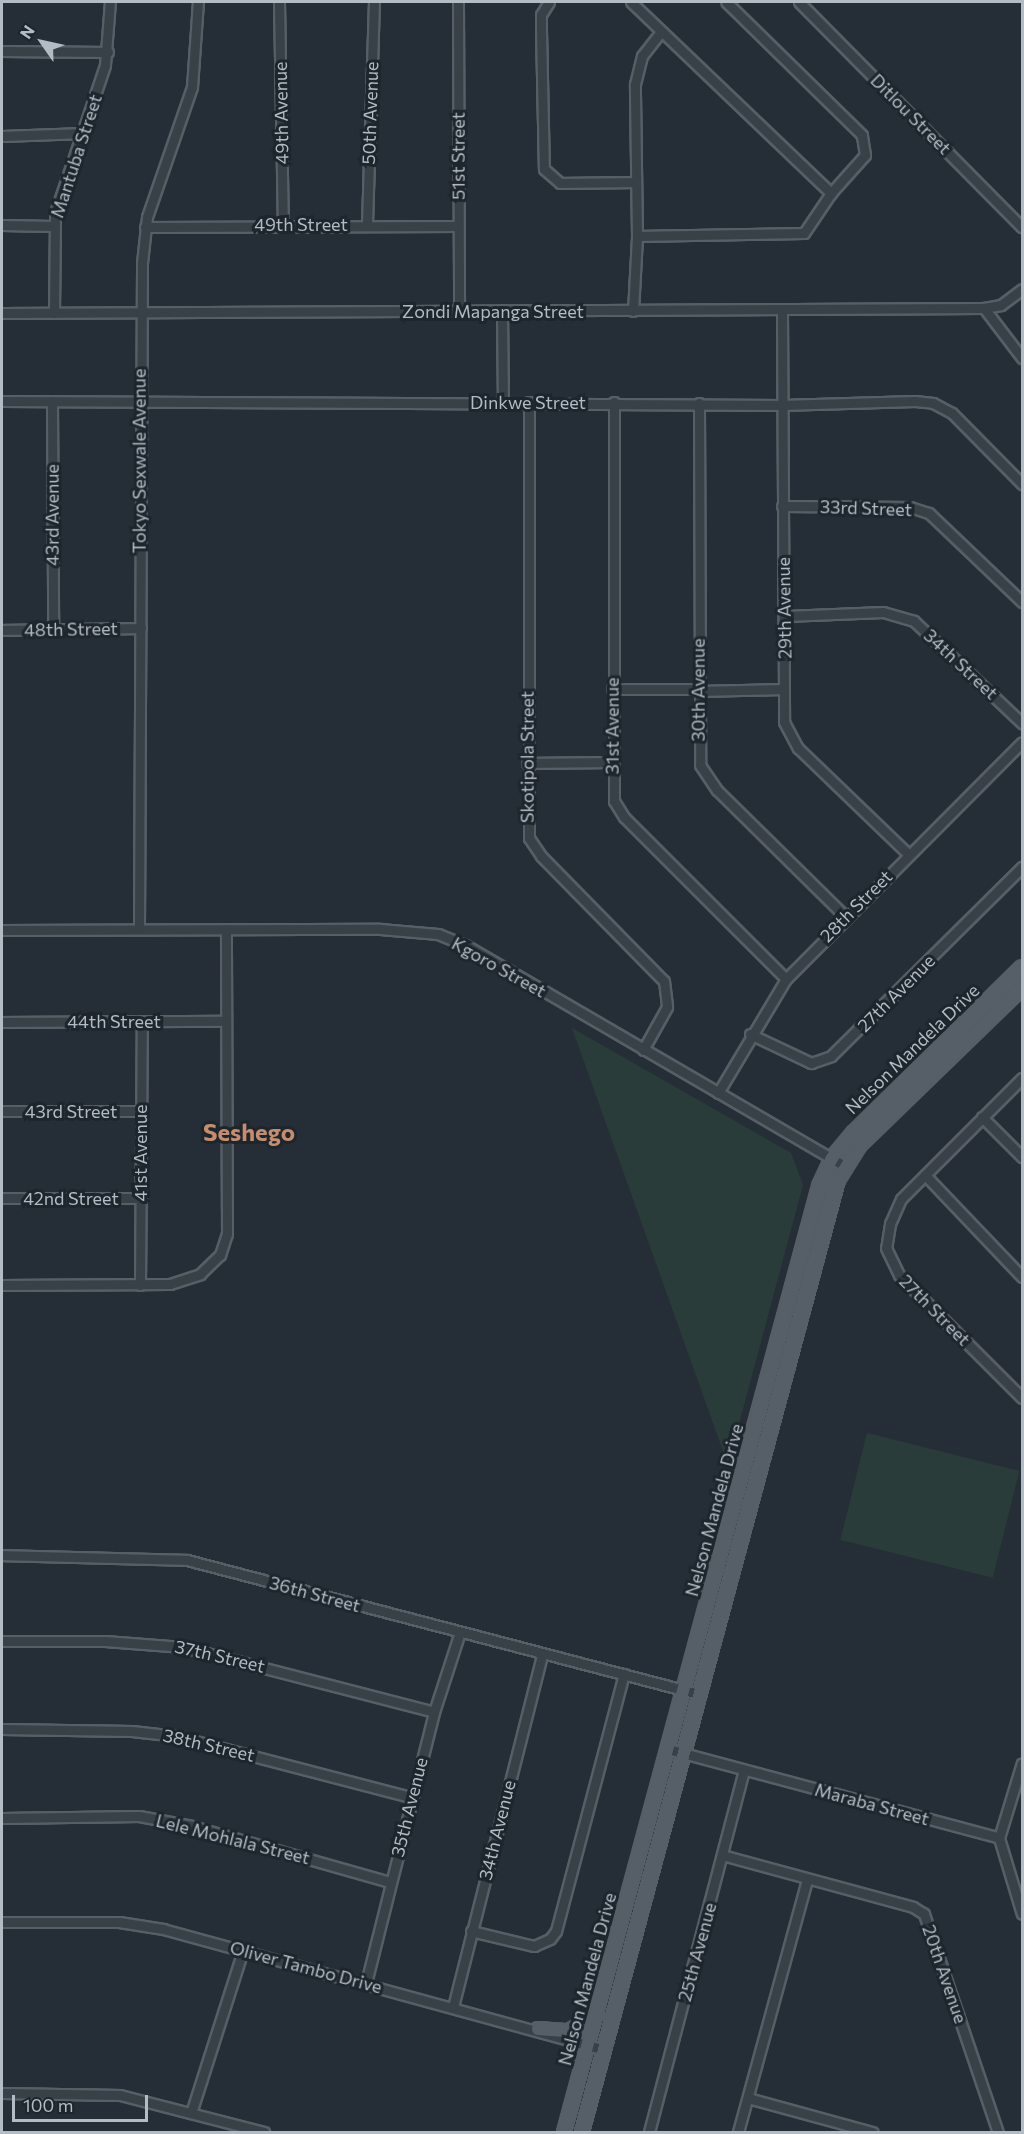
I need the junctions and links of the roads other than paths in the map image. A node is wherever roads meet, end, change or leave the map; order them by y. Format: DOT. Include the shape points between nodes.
graph roads {
  1 [pos="110,2"];
  2 [pos="198,2"];
  3 [pos="279,2"];
  4 [pos="374,2"];
  5 [pos="458,2"];
  6 [pos="549,2"];
  7 [pos="631,2"];
  8 [pos="726,2"];
  9 [pos="799,2"];
  10 [pos="661,32"];
  11 [pos="2,51"];
  12 [pos="108,52"];
  13 [pos="82,133"];
  14 [pos="2,136"];
  15 [pos="636,182"];
  16 [pos="831,193"];
  17 [pos="283,224"];
  18 [pos="367,224"];
  19 [pos="2,225"];
  20 [pos="53,226"];
  21 [pos="458,226"];
  22 [pos="145,227"];
  23 [pos="1023,227"];
  24 [pos="637,236"];
  25 [pos="1023,289"];
  26 [pos="984,308"];
  27 [pos="459,310"];
  28 [pos="502,310"];
  29 [pos="633,311"];
  30 [pos="782,311"];
  31 [pos="139,312"];
  32 [pos="2,313"];
  33 [pos="54,313"];
  34 [pos="1023,358"];
  35 [pos="2,401"];
  36 [pos="52,401"];
  37 [pos="138,401"];
  38 [pos="503,402"];
  39 [pos="529,402"];
  40 [pos="614,402"];
  41 [pos="699,403"];
  42 [pos="781,405"];
  43 [pos="1023,484"];
  44 [pos="782,506"];
  45 [pos="1023,602"];
  46 [pos="786,616"];
  47 [pos="141,628"];
  48 [pos="2,630"];
  49 [pos="52,630"];
  50 [pos="612,689"];
  51 [pos="784,689"];
  52 [pos="698,690"];
  53 [pos="1023,723"];
  54 [pos="1023,742"];
  55 [pos="527,762"];
  56 [pos="611,762"];
  57 [pos="908,854"];
  58 [pos="1023,867"];
  59 [pos="846,916"];
  60 [pos="139,929"];
  61 [pos="226,929"];
  62 [pos="2,930"];
  63 [pos="1023,967"];
  64 [pos="786,979"];
  65 [pos="1023,988"];
  66 [pos="142,1021"];
  67 [pos="226,1021"];
  68 [pos="2,1022"];
  69 [pos="750,1034"];
  70 [pos="643,1050"];
  71 [pos="1023,1078"];
  72 [pos="718,1093"];
  73 [pos="2,1111"];
  74 [pos="140,1111"];
  75 [pos="982,1117"];
  76 [pos="1023,1157"];
  77 [pos="832,1158"];
  78 [pos="844,1166"];
  79 [pos="925,1175"];
  80 [pos="2,1198"];
  81 [pos="140,1198"];
  82 [pos="1023,1277"];
  83 [pos="2,1285"];
  84 [pos="140,1285"];
  85 [pos="1023,1398"];
  86 [pos="2,1555"];
  87 [pos="460,1632"];
  88 [pos="2,1641"];
  89 [pos="542,1654"];
  90 [pos="624,1674"];
  91 [pos="683,1689"];
  92 [pos="699,1694"];
  93 [pos="434,1712"];
  94 [pos="2,1729"];
  95 [pos="668,1749"];
  96 [pos="683,1753"];
  97 [pos="1023,1763"];
  98 [pos="744,1770"];
  99 [pos="411,1797"];
  100 [pos="2,1818"];
  101 [pos="999,1838"];
  102 [pos="722,1855"];
  103 [pos="807,1880"];
  104 [pos="390,1882"];
  105 [pos="1023,1914"];
  106 [pos="2,1922"];
  107 [pos="471,1931"];
  108 [pos="243,1950"];
  109 [pos="366,1983"];
  110 [pos="453,2007"];
  111 [pos="597,2013"];
  112 [pos="538,2029"];
  113 [pos="588,2045"];
  114 [pos="604,2050"];
  115 [pos="2,2093"];
  116 [pos="748,2098"];
  117 [pos="191,2113"];
  118 [pos="830,2128"];
  119 [pos="264,2133"];
  120 [pos="564,2133"];
  121 [pos="582,2133"];
  122 [pos="649,2133"];
  123 [pos="738,2133"];
  124 [pos="872,2133"];
  125 [pos="998,2133"];
  1 -- 12 [label="street, Mantuba Street"];
  2 -- 22 [label="street, Tokyo Sexwale Avenue" via="192,87"];
  3 -- 17 [label="street, 49th Avenue"];
  4 -- 18 [label="street, 50th Avenue"];
  5 -- 21 [label="street, 51st Street"];
  6 -- 15 [label="street" via="542,15 541,30 544,169 560,183"];
  7 -- 10 [label="street"];
  8 -- 16 [label="street" via="864,139 865,155"];
  9 -- 23 [label="street, Ditlou Street"];
  10 -- 15 [label="street" via="637,68"];
  10 -- 16 [label="street"];
  11 -- 12 [label="street"];
  12 -- 13 [label="street, Mantuba Street"];
  13 -- 14 [label="street"];
  13 -- 20 [label="street, Mantuba Street"];
  15 -- 24 [label="street"];
  16 -- 24 [label="street" via="804,233"];
  17 -- 18 [label="street, 49th Street"];
  17 -- 22 [label="street, 49th Street"];
  18 -- 21 [label="street, 49th Street"];
  19 -- 20 [label="street"];
  20 -- 33 [label="street, Mantuba Street"];
  21 -- 27 [label="street, 51st Street"];
  22 -- 31 [label="street, Tokyo Sexwale Avenue"];
  24 -- 29 [label="street"];
  25 -- 26 [label="street, Zondi Mapanga Street" via="1001,305"];
  26 -- 30 [label="street, Zondi Mapanga Street"];
  26 -- 34 [label="street"];
  27 -- 28 [label="street, Zondi Mapanga Street"];
  27 -- 31 [label="street, Zondi Mapanga Street"];
  28 -- 29 [label="street, Zondi Mapanga Street"];
  28 -- 38 [label="street"];
  29 -- 30 [label="street, Zondi Mapanga Street"];
  30 -- 42 [label="street, 29th Avenue"];
  31 -- 33 [label="street, Zondi Mapanga Street"];
  31 -- 37 [label="street, Tokyo Sexwale Avenue"];
  32 -- 33 [label="street, Zondi Mapanga Street"];
  35 -- 36 [label="street, Dinkwe Street"];
  36 -- 37 [label="street, Dinkwe Street"];
  36 -- 49 [label="street, 43rd Avenue"];
  37 -- 38 [label="street, Dinkwe Street"];
  37 -- 47 [label="street, Tokyo Sexwale Avenue"];
  38 -- 39 [label="street, Dinkwe Street"];
  39 -- 40 [label="street, Dinkwe Street"];
  39 -- 55 [label="street, Skotipola Street"];
  40 -- 41 [label="street, Dinkwe Street"];
  40 -- 50 [label="street, 31st Avenue"];
  41 -- 42 [label="street, Dinkwe Street"];
  41 -- 52 [label="street, 30th Avenue"];
  42 -- 43 [label="street, Dinkwe Street" via="933,403 952,414"];
  42 -- 44 [label="street, 29th Avenue"];
  44 -- 45 [label="street, 33rd Street" via="910,507 929,513"];
  44 -- 46 [label="street, 29th Avenue"];
  46 -- 51 [label="street, 29th Avenue"];
  46 -- 53 [label="street, 34th Street" via="883,612 914,621"];
  47 -- 49 [label="street, 48th Street"];
  47 -- 60 [label="street, Tokyo Sexwale Avenue"];
  48 -- 49 [label="street, 48th Street"];
  50 -- 52 [label="street"];
  50 -- 56 [label="street, 31st Avenue"];
  51 -- 52 [label="street"];
  51 -- 57 [label="street, 29th Avenue" via="784,722 791,740"];
  52 -- 59 [label="street, 30th Avenue" via="698,752 705,777"];
  54 -- 57 [label="street, 28th Street"];
  55 -- 56 [label="street"];
  55 -- 70 [label="street, Skotipola Street" via="527,825 532,846 658,972 667,987 667,1007"];
  56 -- 64 [label="street, 31st Avenue" via="618,811"];
  57 -- 59 [label="street, 28th Street"];
  58 -- 69 [label="street, 27th Avenue" via="831,1056 811,1063"];
  59 -- 64 [label="street, 28th Street"];
  60 -- 61 [label="street, Kgoro Street"];
  60 -- 62 [label="street, Kgoro Street"];
  61 -- 67 [label="street"];
  61 -- 70 [label="street, Kgoro Street" via="389,929 438,934 465,945"];
  63 -- 77 [label="main road, Nelson Mandela Drive"];
  64 -- 69 [label="street, 28th Street"];
  65 -- 78 [label="main road, Nelson Mandela Drive" via="859,1146"];
  66 -- 67 [label="street, 44th Street"];
  66 -- 68 [label="street, 44th Street"];
  66 -- 74 [label="street, 41st Avenue"];
  67 -- 84 [label="street" via="224,1245 212,1266 186,1281"];
  69 -- 72 [label="street, 28th Street"];
  70 -- 72 [label="street, Kgoro Street"];
  71 -- 75 [label="street, 27th Street"];
  72 -- 77 [label="street, Kgoro Street"];
  73 -- 74 [label="street, 43rd Street"];
  74 -- 81 [label="street, 41st Avenue"];
  75 -- 76 [label="street"];
  75 -- 79 [label="street, 27th Street"];
  77 -- 78 [label="street, Kgoro Street"];
  77 -- 91 [label="main road, Nelson Mandela Drive" via="816,1195"];
  78 -- 92 [label="main road, Nelson Mandela Drive"];
  79 -- 82 [label="street"];
  79 -- 85 [label="street, 27th Street" via="901,1198 893,1215 887,1241 890,1263"];
  80 -- 81 [label="street, 42nd Street"];
  81 -- 84 [label="street, 41st Avenue"];
  83 -- 84 [label="street"];
  86 -- 87 [label="street, 36th Street" via="187,1560"];
  87 -- 89 [label="street, 36th Street"];
  87 -- 93 [label="street, 35th Avenue"];
  88 -- 93 [label="street, 37th Street" via="175,1645"];
  89 -- 90 [label="street, 36th Street"];
  89 -- 107 [label="street, 34th Avenue"];
  90 -- 91 [label="street, 36th Street"];
  90 -- 107 [label="street" via="556,1931 550,1939 534,1946"];
  91 -- 92 [label="street, 36th Street"];
  91 -- 95 [label="main road, Nelson Mandela Drive"];
  92 -- 96 [label="main road, Nelson Mandela Drive"];
  93 -- 99 [label="street, 35th Avenue"];
  94 -- 99 [label="street, 38th Street" via="132,1731 176,1736"];
  95 -- 96 [label="street, Maraba Street"];
  95 -- 111 [label="main road, Nelson Mandela Drive"];
  96 -- 98 [label="street, Maraba Street"];
  96 -- 114 [label="main road, Nelson Mandela Drive"];
  97 -- 101 [label="street"];
  98 -- 101 [label="street, Maraba Street"];
  98 -- 102 [label="street, 25th Avenue"];
  99 -- 104 [label="street, 35th Avenue"];
  100 -- 104 [label="street, Lele Mohlala Street" via="150,1818"];
  101 -- 105 [label="street"];
  102 -- 103 [label="street, 20th Avenue"];
  102 -- 122 [label="street, 25th Avenue"];
  103 -- 116 [label="street"];
  103 -- 125 [label="street, 20th Avenue" via="913,1907 927,1918"];
  104 -- 109 [label="street, 35th Avenue"];
  106 -- 108 [label="street, Oliver Tambo Drive" via="133,1923"];
  107 -- 110 [label="street, 34th Avenue"];
  108 -- 109 [label="street, Oliver Tambo Drive"];
  108 -- 117 [label="street"];
  109 -- 110 [label="street, Oliver Tambo Drive"];
  110 -- 112 [label="street, Oliver Tambo Drive"];
  111 -- 112 [label="main road" via="569,2031"];
  111 -- 113 [label="main road, Nelson Mandela Drive"];
  112 -- 113 [label="street, Oliver Tambo Drive"];
  113 -- 114 [label="street, Oliver Tambo Drive"];
  113 -- 120 [label="main road, Nelson Mandela Drive"];
  114 -- 121 [label="main road, Nelson Mandela Drive"];
  115 -- 117 [label="street" via="112,2094"];
  116 -- 118 [label="street"];
  116 -- 123 [label="street"];
  117 -- 119 [label="street"];
  118 -- 124 [label="street"];
}
